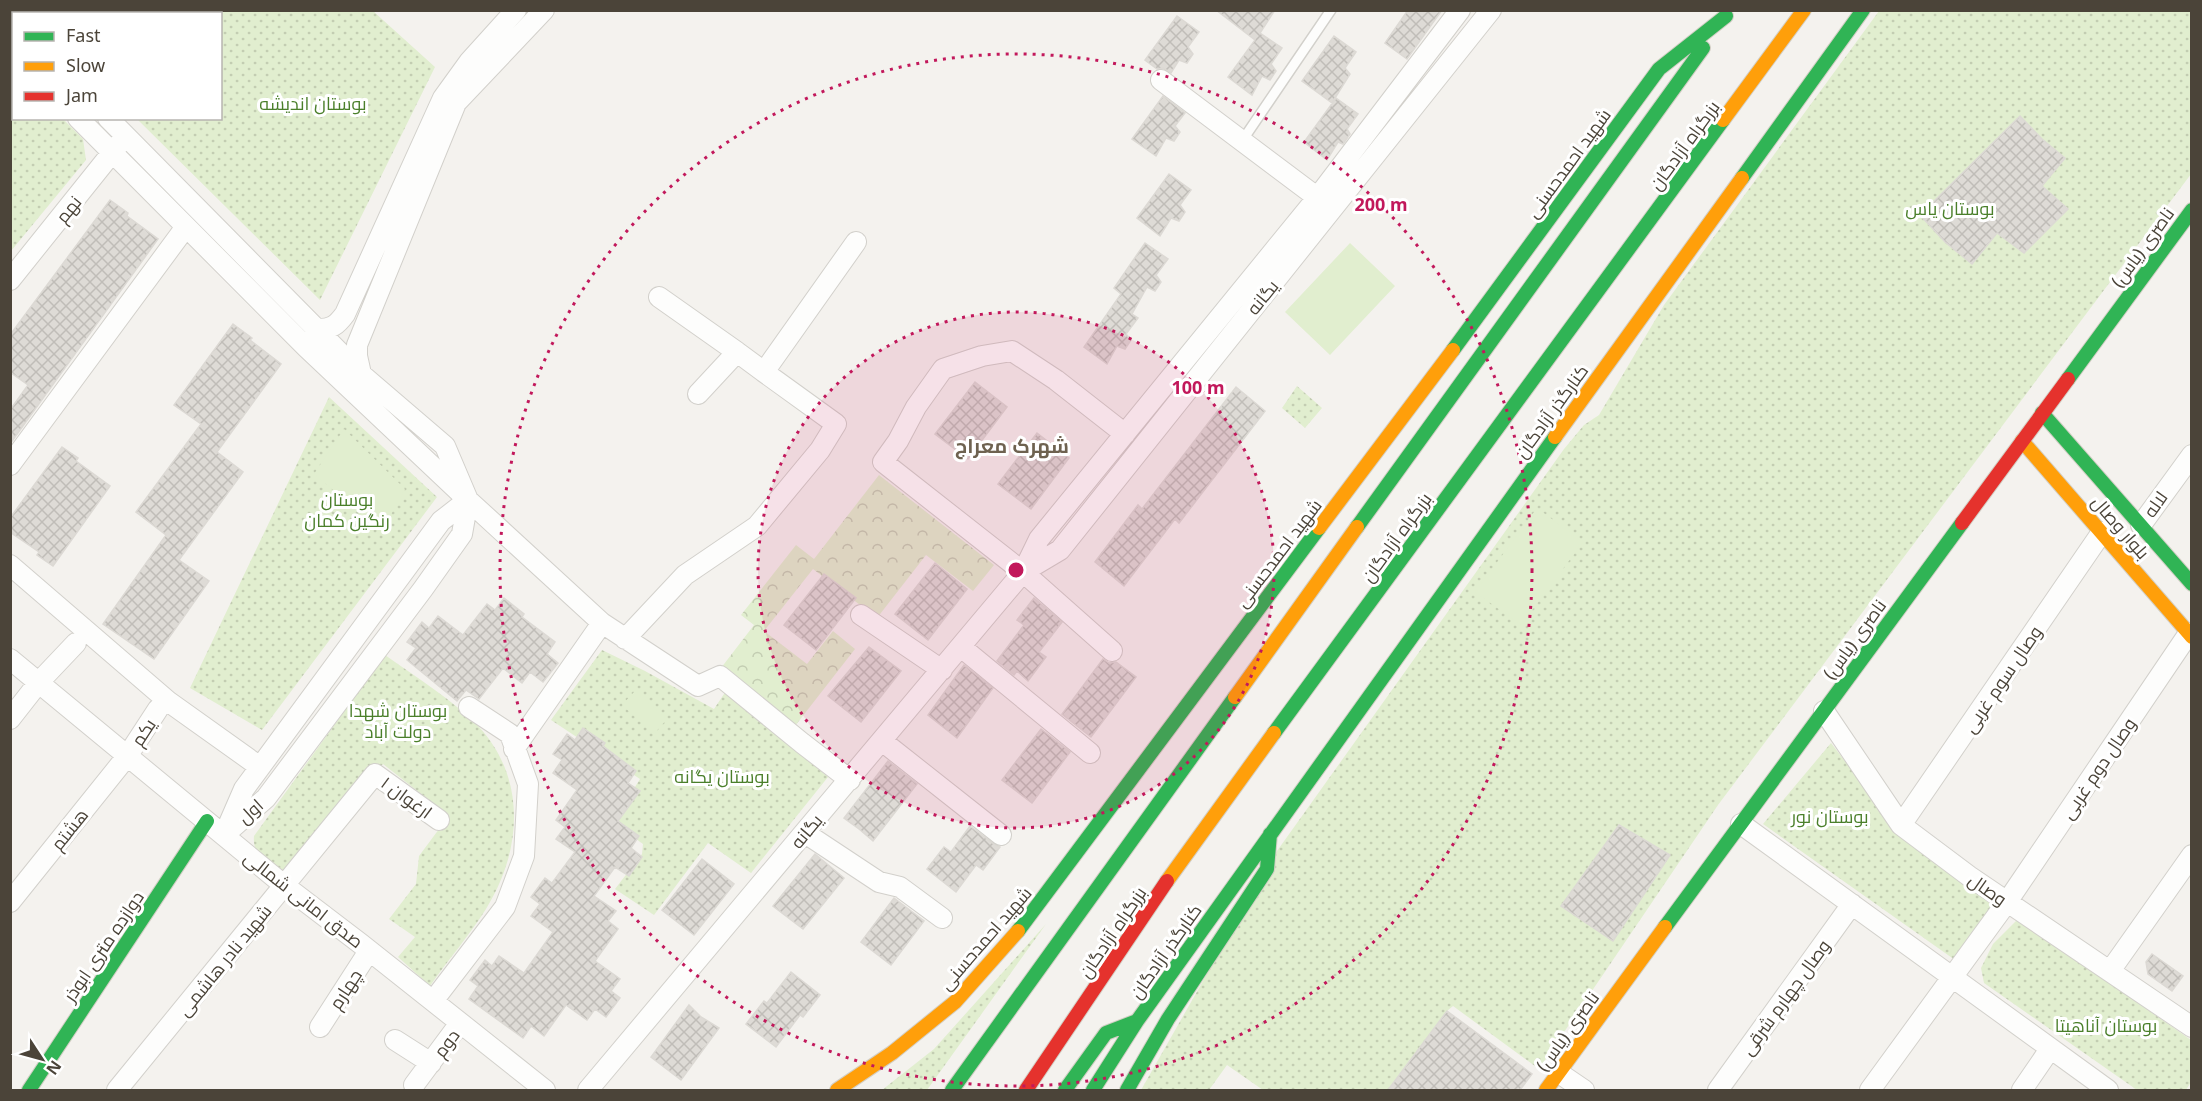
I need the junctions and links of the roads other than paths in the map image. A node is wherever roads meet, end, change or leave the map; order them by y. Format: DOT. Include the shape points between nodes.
graph roads {
  1 [pos="516,10"];
  2 [pos="544,10"];
  3 [pos="1331,10"];
  4 [pos="1460,10"];
  5 [pos="1491,10"];
  6 [pos="1804,10"];
  7 [pos="1863,10"];
  8 [pos="1728,13"];
  9 [pos="1161,80"];
  10 [pos="80,120"];
  11 [pos="110,120"];
  12 [pos="125,137"];
  13 [pos="1242,141"];
  14 [pos="112,153"];
  15 [pos="1317,198"];
  16 [pos="1332,210"];
  17 [pos="2192,210"];
  18 [pos="185,228"];
  19 [pos="856,242"];
  20 [pos="10,280"];
  21 [pos="659,297"];
  22 [pos="318,329"];
  23 [pos="306,347"];
  24 [pos="737,352"];
  25 [pos="764,372"];
  26 [pos="361,374"];
  27 [pos="698,394"];
  28 [pos="2042,413"];
  29 [pos="1125,434"];
  30 [pos="2022,441"];
  31 [pos="2192,455"];
  32 [pos="10,465"];
  33 [pos="468,500"];
  34 [pos="2141,525"];
  35 [pos="2102,532"];
  36 [pos="10,565"];
  37 [pos="1023,572"];
  38 [pos="2192,584"];
  39 [pos="861,615"];
  40 [pos="602,623"];
  41 [pos="2190,635"];
  42 [pos="626,639"];
  43 [pos="76,642"];
  44 [pos="961,646"];
  45 [pos="1112,651"];
  46 [pos="10,659"];
  47 [pos="942,669"];
  48 [pos="39,682"];
  49 [pos="469,707"];
  50 [pos="158,709"];
  51 [pos="1824,711"];
  52 [pos="10,718"];
  53 [pos="882,741"];
  54 [pos="514,749"];
  55 [pos="1090,753"];
  56 [pos="128,755"];
  57 [pos="260,767"];
  58 [pos="375,774"];
  59 [pos="849,780"];
  60 [pos="439,820"];
  61 [pos="207,821"];
  62 [pos="1741,824"];
  63 [pos="1901,825"];
  64 [pos="805,833"];
  65 [pos="1270,834"];
  66 [pos="224,835"];
  67 [pos="1001,835"];
  68 [pos="2192,855"];
  69 [pos="285,886"];
  70 [pos="10,902"];
  71 [pos="2007,902"];
  72 [pos="1851,904"];
  73 [pos="942,918"];
  74 [pos="369,951"];
  75 [pos="2110,971"];
  76 [pos="1952,977"];
  77 [pos="433,1001"];
  78 [pos="1137,1021"];
  79 [pos="460,1023"];
  80 [pos="320,1027"];
  81 [pos="2192,1027"];
  82 [pos="394,1040"];
  83 [pos="2050,1049"];
  84 [pos="431,1063"];
  85 [pos="1559,1073"];
  86 [pos="414,1085"];
  87 [pos="532,1087"];
  88 [pos="29,1090"];
  89 [pos="117,1090"];
  90 [pos="588,1090"];
  91 [pos="837,1090"];
  92 [pos="952,1090"];
  93 [pos="1026,1090"];
  94 [pos="1065,1090"];
  95 [pos="1093,1090"];
  96 [pos="1126,1090"];
  97 [pos="1546,1090"];
  98 [pos="1584,1090"];
  99 [pos="1718,1090"];
  100 [pos="1870,1090"];
  101 [pos="2022,1090"];
  102 [pos="2108,1090"];
  1 -- 22 [label="street" via="443,98 345,314 335,326"];
  2 -- 26 [label="street" via="456,103 357,345"];
  3 -- 13 [label="lane"];
  4 -- 15 [label="street, یگانه"];
  5 -- 16 [label="street, یگانه"];
  6 -- 93 [label="main road, بزرگراه آزادگان" via="1192,844"];
  7 -- 65 [label="main road, کنارگذر آزادگان"];
  8 -- 91 [label="main road, شهید احمدحسنی" via="1659,69 1029,919 955,1002 892,1053"];
  8 -- 92 [label="main road, بزرگراه آزادگان"];
  9 -- 13 [label="street"];
  10 -- 14 [label="street"];
  11 -- 12 [label="street"];
  12 -- 14 [label="street, نهم"];
  12 -- 22 [label="street"];
  13 -- 15 [label="street"];
  14 -- 18 [label="street"];
  14 -- 20 [label="street, نهم"];
  15 -- 16 [label="street"];
  15 -- 29 [label="street, یگانه"];
  16 -- 37 [label="street, یگانه" via="1060,550"];
  17 -- 28 [label="main road, ناصری (یاس)"];
  18 -- 23 [label="street"];
  18 -- 32 [label="street"];
  19 -- 25 [label="street"];
  21 -- 24 [label="street"];
  22 -- 23 [label="street"];
  22 -- 26 [label="street"];
  23 -- 33 [label="street"];
  24 -- 25 [label="street"];
  24 -- 27 [label="street"];
  25 -- 42 [label="street" via="836,424 820,450 757,526 685,574"];
  26 -- 33 [label="street" via="445,446"];
  28 -- 30 [label="main road, ناصری (یاس)"];
  28 -- 34 [label="main road, بلوار وصال"];
  29 -- 37 [label="street, یگانه" via="1039,539"];
  29 -- 37 [label="street" via="1012,351 943,369 883,462"];
  30 -- 35 [label="main road, بلوار وصال"];
  30 -- 51 [label="main road, ناصری (یاس)"];
  31 -- 34 [label="street, لاله"];
  33 -- 40 [label="street"];
  33 -- 57 [label="street, اول" via="441,521"];
  33 -- 66 [label="street, اول" via="462,534 429,580 266,798"];
  34 -- 38 [label="main road, بلوار وصال"];
  35 -- 41 [label="main road, بلوار وصال"];
  35 -- 63 [label="street, وصال سوم غربی"];
  36 -- 57 [label="street" via="169,702"];
  37 -- 44 [label="street, یگانه"];
  37 -- 45 [label="street"];
  39 -- 47 [label="street"];
  40 -- 42 [label="street"];
  40 -- 54 [label="street"];
  41 -- 71 [label="street, وصال دوم غربی"];
  42 -- 59 [label="street" via="698,686 720,676"];
  43 -- 48 [label="street"];
  44 -- 47 [label="street, یگانه"];
  44 -- 55 [label="street"];
  46 -- 48 [label="street, صدق امانی شمالی"];
  47 -- 53 [label="street, یگانه"];
  48 -- 52 [label="street"];
  48 -- 56 [label="street, صدق امانی شمالی"];
  49 -- 54 [label="street" via="510,734"];
  50 -- 56 [label="street, یکم"];
  51 -- 62 [label="main road, ناصری (یاس)"];
  51 -- 63 [label="street, وصال"];
  53 -- 59 [label="street, یگانه"];
  53 -- 67 [label="street"];
  54 -- 77 [label="street" via="528,784 524,856 505,907"];
  56 -- 61 [label="street, صدق امانی شمالی"];
  56 -- 70 [label="street, هشتم"];
  57 -- 66 [label="street, اول" via="244,789"];
  58 -- 60 [label="street, ارغوان ۱"];
  58 -- 69 [label="street, شهید نادر هاشمی"];
  59 -- 64 [label="street, یگانه"];
  61 -- 66 [label="street, صدق امانی شمالی"];
  61 -- 88 [label="main road, دوازده متری ابوذر"];
  62 -- 72 [label="street"];
  62 -- 85 [label="main road, ناصری (یاس)"];
  63 -- 71 [label="street, وصال"];
  64 -- 73 [label="street" via="879,882 900,886"];
  64 -- 90 [label="street, یگانه"];
  65 -- 78 [label="main road, کنارگذر آزادگان"];
  65 -- 96 [label="main road" via="1267,869"];
  66 -- 69 [label="street, صدق امانی شمالی"];
  68 -- 75 [label="street"];
  69 -- 74 [label="street, صدق امانی شمالی"];
  69 -- 89 [label="street, شهید نادر هاشمی"];
  71 -- 75 [label="street, وصال"];
  71 -- 76 [label="street, وصال دوم غربی"];
  72 -- 76 [label="street"];
  72 -- 99 [label="street, وصال چهارم شرقی"];
  74 -- 77 [label="street, صدق امانی شمالی"];
  74 -- 80 [label="street, چهارم"];
  75 -- 81 [label="street, وصال"];
  76 -- 83 [label="street"];
  76 -- 100 [label="street, وصال دوم غربی"];
  77 -- 79 [label="street, صدق امانی شمالی"];
  78 -- 94 [label="main road" via="1106,1033"];
  78 -- 95 [label="main road, کنارگذر آزادگان"];
  79 -- 84 [label="street, دوم"];
  79 -- 87 [label="street, صدق امانی شمالی"];
  82 -- 84 [label="street, دوم"];
  83 -- 101 [label="street"];
  83 -- 102 [label="street"];
  84 -- 86 [label="street, دوم"];
  85 -- 97 [label="main road, ناصری (یاس)"];
  85 -- 98 [label="street"];
}
